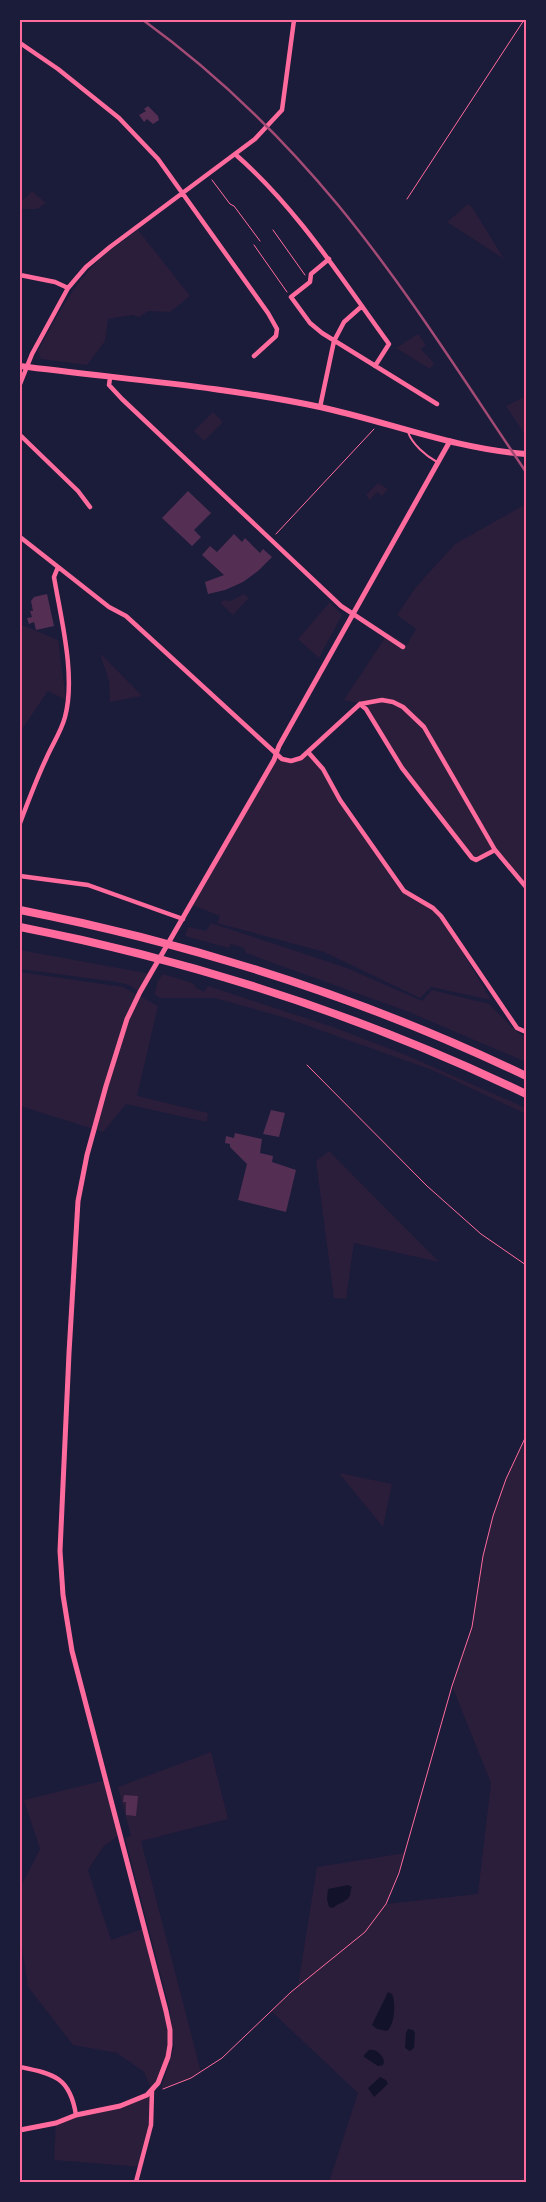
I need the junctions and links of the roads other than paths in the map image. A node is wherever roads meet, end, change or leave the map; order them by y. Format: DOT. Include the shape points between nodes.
graph roads {
  1 [pos="294,20"];
  2 [pos="20,43"];
  3 [pos="235,154"];
  4 [pos="183,192"];
  5 [pos="329,259"];
  6 [pos="20,275"];
  7 [pos="68,288"];
  8 [pos="362,306"];
  9 [pos="334,341"];
  10 [pos="254,356"];
  11 [pos="24,366"];
  12 [pos="375,366"];
  13 [pos="110,378"];
  14 [pos="20,384"];
  15 [pos="437,404"];
  16 [pos="320,407"];
  17 [pos="408,429"];
  18 [pos="20,435"];
  19 [pos="450,441"];
  20 [pos="526,454"];
  21 [pos="439,462"];
  22 [pos="90,506"];
  23 [pos="20,537"];
  24 [pos="58,567"];
  25 [pos="353,615"];
  26 [pos="403,646"];
  27 [pos="360,704"];
  28 [pos="308,752"];
  29 [pos="276,754"];
  30 [pos="20,823"];
  31 [pos="495,850"];
  32 [pos="20,876"];
  33 [pos="526,887"];
  34 [pos="20,910"];
  35 [pos="183,919"];
  36 [pos="20,927"];
  37 [pos="526,1032"];
  38 [pos="526,1076"];
  39 [pos="526,1094"];
  40 [pos="20,2067"];
  41 [pos="152,2090"];
  42 [pos="76,2115"];
  43 [pos="20,2130"];
  44 [pos="136,2182"];
  1 -- 3 [label="street" via="282,110 255,139"];
  2 -- 4 [label="street" via="118,118 158,159"];
  3 -- 4 [label="street"];
  3 -- 5 [label="street" via="293,213"];
  4 -- 7 [label="street" via="101,254"];
  4 -- 10 [label="street" via="277,329 276,336"];
  5 -- 8 [label="street"];
  5 -- 9 [label="street" via="311,274 310,282 291,297 310,324"];
  6 -- 7 [label="street"];
  7 -- 11 [label="street"];
  8 -- 9 [label="street" via="344,322"];
  8 -- 12 [label="street" via="389,344"];
  9 -- 12 [label="street"];
  9 -- 16 [label="street"];
  11 -- 13 [label="main road"];
  11 -- 14 [label="street"];
  12 -- 15 [label="street"];
  13 -- 16 [label="main road" via="172,384"];
  13 -- 25 [label="street" via="109,385 122,399"];
  16 -- 17 [label="main road"];
  17 -- 19 [label="main road"];
  17 -- 21 [label="lane" via="410,438"];
  18 -- 22 [label="street"];
  19 -- 20 [label="main road"];
  19 -- 21 [label="street"];
  21 -- 25 [label="street"];
  23 -- 24 [label="street"];
  24 -- 29 [label="street" via="109,607 126,616"];
  24 -- 30 [label="street" via="54,577 65,646 67,705 61,728"];
  25 -- 26 [label="street"];
  25 -- 29 [label="street"];
  27 -- 28 [label="street"];
  27 -- 31 [label="street" via="382,700 393,702 414,716 424,727"];
  27 -- 31 [label="street" via="405,772 472,858 476,860"];
  28 -- 29 [label="street" via="291,761"];
  28 -- 37 [label="street" via="323,769 340,800 404,891 441,916 517,1028"];
  29 -- 35 [label="street"];
  31 -- 33 [label="street"];
  32 -- 35 [label="street" via="88,885"];
  34 -- 38 [label="highway" via="145,938 272,976 406,1024"];
  35 -- 41 [label="street" via="128,1019 106,1086 82,1178 69,1344 60,1551 72,1650 170,2030 168,2057"];
  36 -- 39 [label="highway" via="141,954 267,991 391,1036"];
  40 -- 42 [label="street" via="42,2071 58,2079 70,2090"];
  41 -- 42 [label="street" via="132,2103"];
  41 -- 44 [label="street" via="151,2125"];
  42 -- 43 [label="street" via="56,2123"];
}
